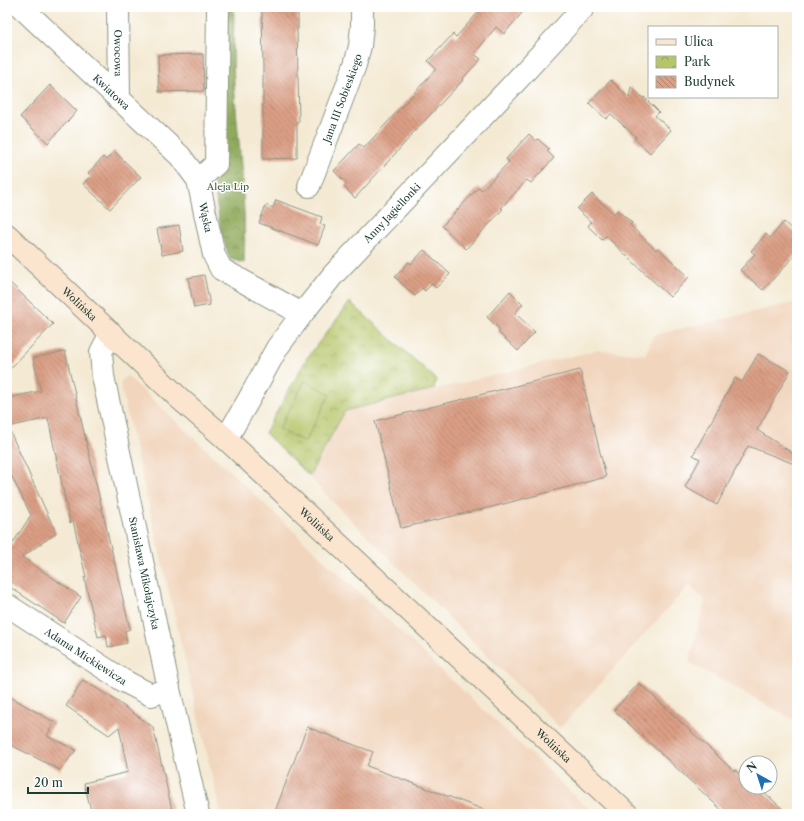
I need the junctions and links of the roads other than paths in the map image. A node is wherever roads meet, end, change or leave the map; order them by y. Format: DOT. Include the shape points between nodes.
graph roads {
  1 [pos="21,7"];
  2 [pos="118,7"];
  3 [pos="218,7"];
  4 [pos="362,7"];
  5 [pos="584,7"];
  6 [pos="119,99"];
  7 [pos="198,180"];
  8 [pos="309,186"];
  9 [pos="7,235"];
  10 [pos="302,314"];
  11 [pos="111,333"];
  12 [pos="226,439"];
  13 [pos="7,605"];
  14 [pos="169,689"];
  15 [pos="198,814"];
  16 [pos="627,814"];
  1 -- 6 [label="street, Kwiatowa"];
  2 -- 6 [label="street, Owocowa"];
  3 -- 7 [label="street" via="216,164"];
  4 -- 8 [label="street, Jana III Sobieskiego" via="360,46 355,65"];
  5 -- 10 [label="street, Anny Jagiellonki" via="333,276"];
  6 -- 7 [label="street, Kwiatowa" via="180,156"];
  7 -- 10 [label="street, Wąska" via="214,255 221,269"];
  9 -- 11 [label="street, Wolińska"];
  10 -- 12 [label="street, Anny Jagiellonki" via="277,348"];
  11 -- 12 [label="street, Wolińska"];
  11 -- 14 [label="street, Stanisława Mikołajczyka" via="101,352 103,376"];
  12 -- 16 [label="street, Wolińska"];
  13 -- 14 [label="street, Adama Mickiewicza" via="124,681 151,695"];
  14 -- 15 [label="street, Stanisława Mikołajczyka"];
}
